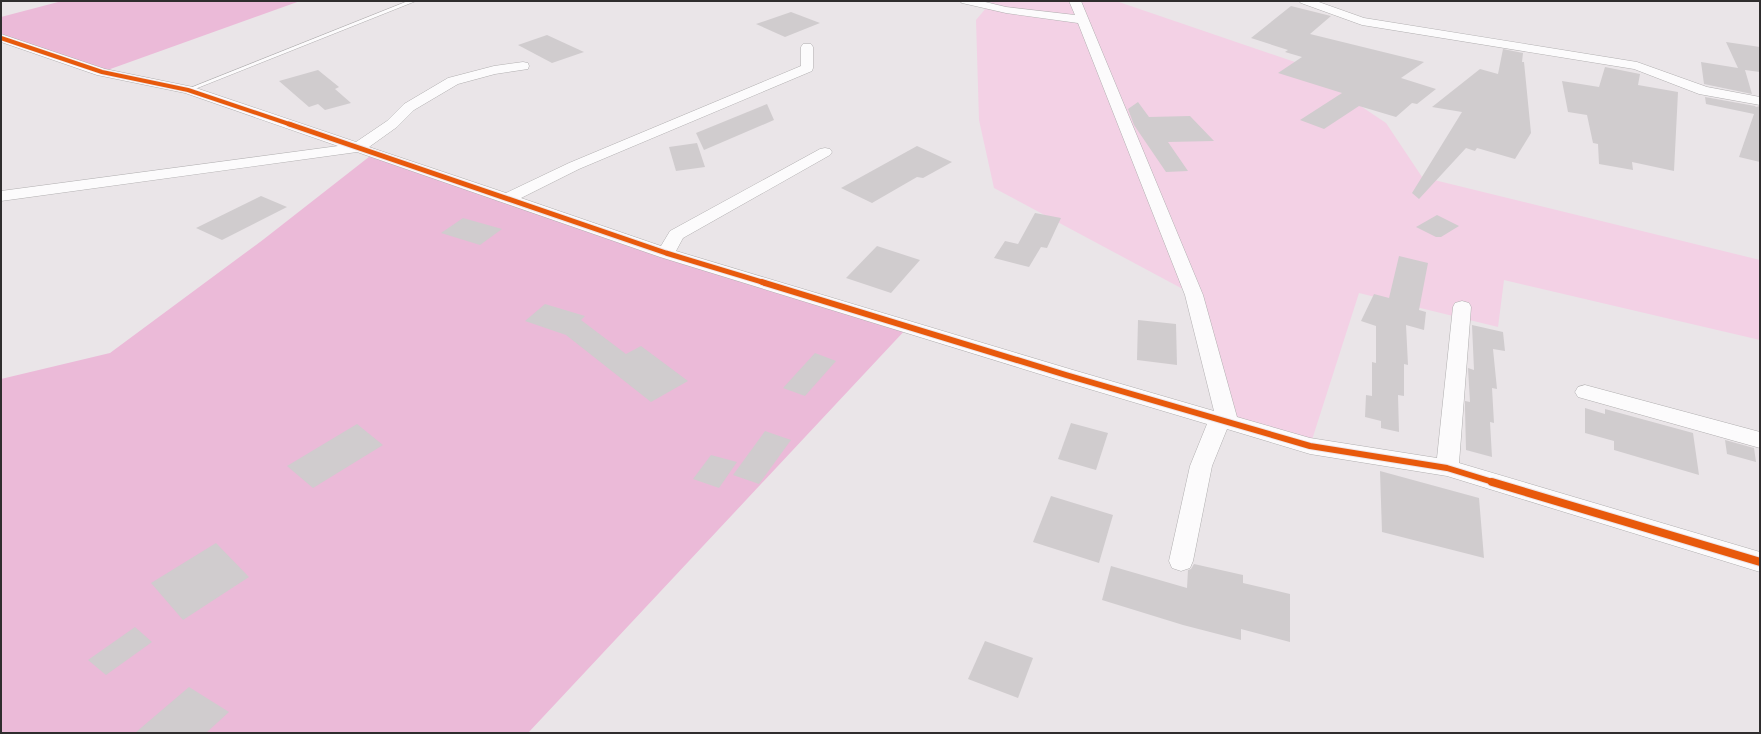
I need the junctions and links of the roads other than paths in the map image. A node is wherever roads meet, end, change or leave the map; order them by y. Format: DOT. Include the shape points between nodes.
graph roads {
  1 [pos="413,1"];
  2 [pos="966,1"];
  3 [pos="1075,1"];
  4 [pos="1305,1"];
  5 [pos="402,3"];
  6 [pos="1083,20"];
  7 [pos="1,38"];
  8 [pos="807,47"];
  9 [pos="523,66"];
  10 [pos="188,90"];
  11 [pos="1760,101"];
  12 [pos="356,148"];
  13 [pos="825,152"];
  14 [pos="1,196"];
  15 [pos="506,199"];
  16 [pos="666,253"];
  17 [pos="1462,307"];
  18 [pos="1585,392"];
  19 [pos="1224,421"];
  20 [pos="1760,440"];
  21 [pos="1447,468"];
  22 [pos="1181,560"];
  23 [pos="1760,562"];
  1 -- 5 [label="lane"];
  2 -- 6 [label="street" via="1006,10"];
  3 -- 6 [label="street"];
  4 -- 11 [label="street" via="1362,21 1636,66 1704,91"];
  5 -- 10 [label="lane"];
  6 -- 19 [label="street" via="1194,295"];
  7 -- 10 [label="street" via="102,72"];
  8 -- 15 [label="street" via="807,68 574,166"];
  9 -- 12 [label="street" via="494,70 454,81 409,108 392,124"];
  10 -- 12 [label="street"];
  12 -- 14 [label="street"];
  12 -- 15 [label="street"];
  13 -- 16 [label="street" via="676,235"];
  15 -- 16 [label="street"];
  16 -- 19 [label="street"];
  17 -- 21 [label="street"];
  18 -- 20 [label="street"];
  19 -- 21 [label="street" via="1310,446"];
  19 -- 22 [label="street" via="1201,466"];
  21 -- 23 [label="street"];
}
